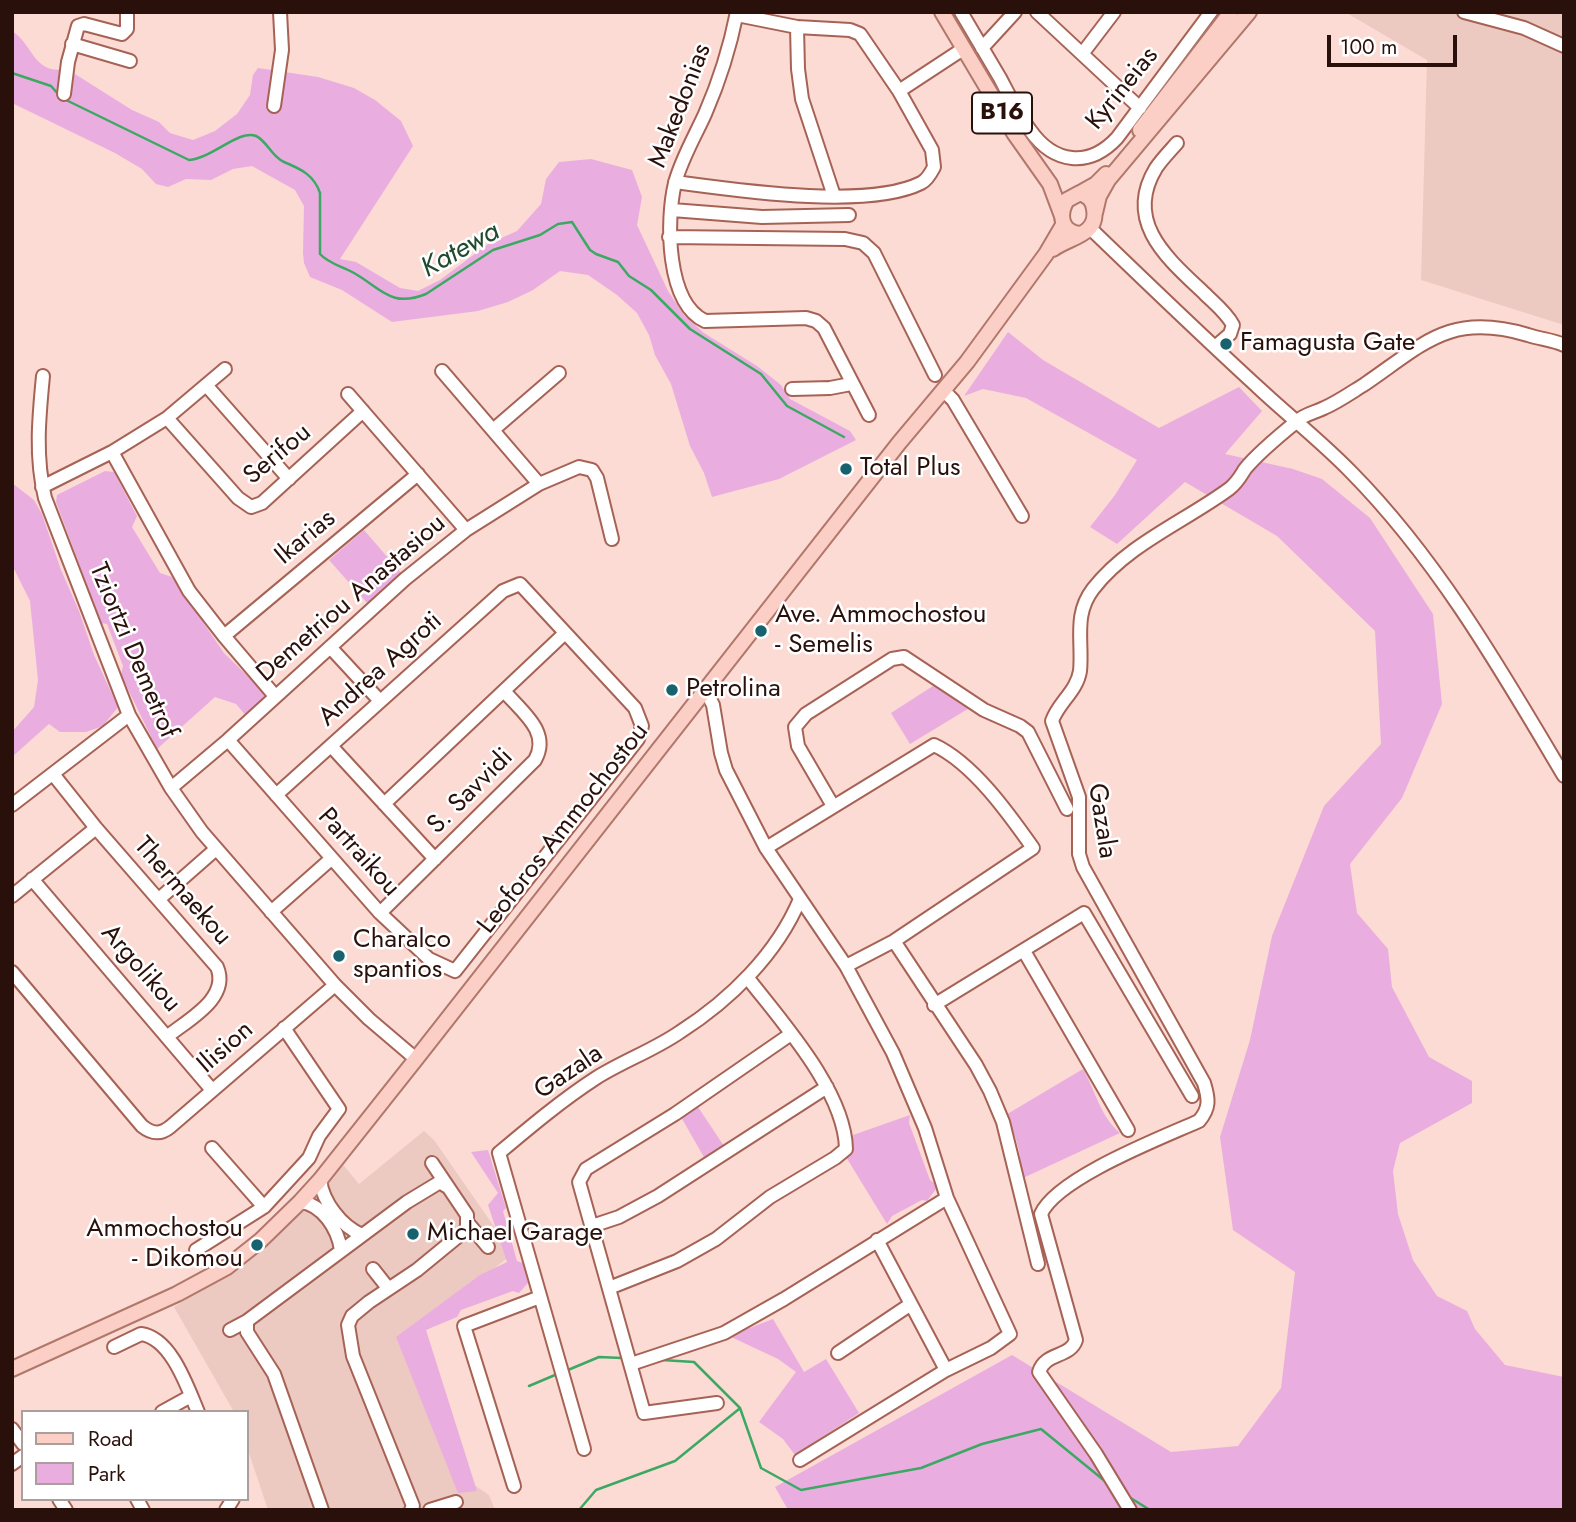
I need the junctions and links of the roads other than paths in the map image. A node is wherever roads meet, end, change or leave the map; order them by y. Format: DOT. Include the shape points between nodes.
graph roads {
  1 [pos="280,12"];
  2 [pos="942,12"];
  3 [pos="961,12"];
  4 [pos="1016,12"];
  5 [pos="1037,12"];
  6 [pos="1114,12"];
  7 [pos="1211,12"];
  8 [pos="1231,12"];
  9 [pos="1249,12"];
  10 [pos="1466,12"];
  11 [pos="126,13"];
  12 [pos="737,13"];
  13 [pos="797,27"];
  14 [pos="72,44"];
  15 [pos="1564,46"];
  16 [pos="982,48"];
  17 [pos="962,49"];
  18 [pos="1082,54"];
  19 [pos="130,61"];
  20 [pos="899,91"];
  21 [pos="64,94"];
  22 [pos="274,106"];
  23 [pos="1140,108"];
  24 [pos="1177,143"];
  25 [pos="1045,176"];
  26 [pos="675,182"];
  27 [pos="1078,193"];
  28 [pos="834,196"];
  29 [pos="672,210"];
  30 [pos="1095,213"];
  31 [pos="849,215"];
  32 [pos="1062,220"];
  33 [pos="1086,232"];
  34 [pos="669,237"];
  35 [pos="1046,254"];
  36 [pos="1564,345"];
  37 [pos="1215,348"];
  38 [pos="225,369"];
  39 [pos="442,372"];
  40 [pos="559,373"];
  41 [pos="935,375"];
  42 [pos="43,376"];
  43 [pos="851,384"];
  44 [pos="206,385"];
  45 [pos="792,389"];
  46 [pos="943,390"];
  47 [pos="348,394"];
  48 [pos="363,411"];
  49 [pos="869,415"];
  50 [pos="167,418"];
  51 [pos="1295,422"];
  52 [pos="493,430"];
  53 [pos="112,452"];
  54 [pos="418,474"];
  55 [pos="289,479"];
  56 [pos="539,484"];
  57 [pos="42,487"];
  58 [pos="1022,516"];
  59 [pos="466,530"];
  60 [pos="612,539"];
  61 [pos="564,634"];
  62 [pos="223,636"];
  63 [pos="330,646"];
  64 [pos="705,690"];
  65 [pos="504,691"];
  66 [pos="275,696"];
  67 [pos="380,701"];
  68 [pos="129,715"];
  69 [pos="228,740"];
  70 [pos="331,746"];
  71 [pos="53,774"];
  72 [pos="1564,776"];
  73 [pos="171,788"];
  74 [pos="276,795"];
  75 [pos="384,804"];
  76 [pos="12,805"];
  77 [pos="833,806"];
  78 [pos="1067,809"];
  79 [pos="96,828"];
  80 [pos="766,848"];
  81 [pos="216,849"];
  82 [pos="331,859"];
  83 [pos="435,859"];
  84 [pos="32,879"];
  85 [pos="12,896"];
  86 [pos="159,899"];
  87 [pos="800,899"];
  88 [pos="271,912"];
  89 [pos="380,913"];
  90 [pos="894,941"];
  91 [pos="1024,951"];
  92 [pos="846,967"];
  93 [pos="12,972"];
  94 [pos="747,976"];
  95 [pos="335,985"];
  96 [pos="934,1005"];
  97 [pos="284,1028"];
  98 [pos="790,1034"];
  99 [pos="168,1037"];
  100 [pos="416,1059"];
  101 [pos="827,1087"];
  102 [pos="212,1090"];
  103 [pos="1192,1096"];
  104 [pos="1128,1130"];
  105 [pos="212,1148"];
  106 [pos="432,1163"];
  107 [pos="320,1180"];
  108 [pos="446,1186"];
  109 [pos="947,1198"];
  110 [pos="300,1202"];
  111 [pos="264,1207"];
  112 [pos="468,1223"];
  113 [pos="592,1226"];
  114 [pos="362,1235"];
  115 [pos="877,1240"];
  116 [pos="488,1247"];
  117 [pos="196,1250"];
  118 [pos="341,1250"];
  119 [pos="1038,1264"];
  120 [pos="373,1269"];
  121 [pos="388,1288"];
  122 [pos="610,1288"];
  123 [pos="540,1297"];
  124 [pos="911,1304"];
  125 [pos="247,1321"];
  126 [pos="230,1329"];
  127 [pos="114,1347"];
  128 [pos="838,1353"];
  129 [pos="631,1364"];
  130 [pos="12,1369"];
  131 [pos="946,1370"];
  132 [pos="191,1396"];
  133 [pos="717,1403"];
  134 [pos="166,1410"];
  135 [pos="197,1410"];
  136 [pos="584,1449"];
  137 [pos="800,1460"];
  138 [pos="514,1486"];
  139 [pos="456,1503"];
  140 [pos="322,1510"];
  141 [pos="411,1510"];
  142 [pos="430,1510"];
  143 [pos="1130,1510"];
  1 -- 22 [label="street" via="282,50"];
  2 -- 17 [label="main road, B16"];
  3 -- 16 [label="street, Kyrineias"];
  4 -- 16 [label="street"];
  5 -- 18 [label="street"];
  6 -- 18 [label="street"];
  7 -- 23 [label="street, Kyrineias"];
  8 -- 27 [label="main road" via="1114,165 1096,184"];
  9 -- 30 [label="main road" via="1108,180"];
  10 -- 15 [label="street" via="1524,28"];
  11 -- 14 [label="street" via="125,33 82,24"];
  12 -- 13 [label="street"];
  12 -- 26 [label="street, Makedonias" via="718,83"];
  13 -- 20 [label="street" via="856,31"];
  13 -- 28 [label="street" via="802,99"];
  14 -- 19 [label="street"];
  14 -- 21 [label="street"];
  16 -- 23 [label="street, Kyrineias" via="1029,130 1061,155 1077,159 1099,154"];
  17 -- 20 [label="street"];
  17 -- 25 [label="main road, B16"];
  18 -- 23 [label="street"];
  20 -- 28 [label="street" via="932,150 932,173 919,184 893,191"];
  24 -- 37 [label="street" via="1151,178 1147,218 1159,248 1233,325"];
  25 -- 27 [label="main road, B16"];
  25 -- 32 [label="main road, B16" via="1055,192"];
  26 -- 28 [label="street"];
  26 -- 29 [label="street, Makedonias"];
  27 -- 30 [label="main road" via="1091,200"];
  27 -- 32 [label="main road" via="1067,200"];
  29 -- 31 [label="street" via="762,217"];
  29 -- 34 [label="street, Makedonias"];
  30 -- 33 [label="main road"];
  32 -- 33 [label="main road" via="1072,233"];
  32 -- 35 [label="main road, Leoforos Ammochostou"];
  33 -- 35 [label="main road, Leoforos Ammochostou"];
  33 -- 37 [label="street"];
  34 -- 41 [label="street" via="863,243"];
  34 -- 43 [label="street, Makedonias" via="679,291 698,318 812,319 824,328"];
  35 -- 46 [label="main road, Leoforos Ammochostou"];
  36 -- 51 [label="street, Gazala" via="1495,327 1457,329 1437,335 1364,384"];
  37 -- 51 [label="street"];
  38 -- 44 [label="street"];
  39 -- 52 [label="street"];
  40 -- 52 [label="street"];
  42 -- 57 [label="street, Tziortzi Demetrof" via="38,433"];
  43 -- 45 [label="street"];
  43 -- 49 [label="street"];
  44 -- 50 [label="street"];
  44 -- 55 [label="street"];
  46 -- 58 [label="street"];
  46 -- 64 [label="main road, Leoforos Ammochostou"];
  47 -- 48 [label="street"];
  48 -- 54 [label="street"];
  48 -- 55 [label="street, Serifou"];
  50 -- 53 [label="street"];
  50 -- 55 [label="street, Serifou" via="248,506 262,503"];
  51 -- 72 [label="street" via="1351,471 1398,524 1493,656"];
  51 -- 143 [label="street, Gazala" via="1251,463 1236,484 1147,541 1092,590 1078,627 1080,671 1076,685 1052,721 1079,797 1083,867 1204,1083 1209,1105 1199,1121 1079,1177 1041,1214 1076,1340 1071,1349 1046,1360 1039,1372"];
  52 -- 56 [label="street"];
  53 -- 57 [label="street"];
  53 -- 62 [label="street" via="178,572"];
  54 -- 59 [label="street"];
  54 -- 62 [label="street, Ikarias"];
  56 -- 59 [label="street, Demetriou Anastasiou"];
  56 -- 60 [label="street, Demetriou Anastasiou" via="579,467 588,468 597,478"];
  57 -- 68 [label="street, Tziortzi Demetrof"];
  59 -- 63 [label="street, Demetriou Anastasiou"];
  61 -- 65 [label="street"];
  61 -- 67 [label="street, Andrea Agroti" via="520,584 503,591"];
  61 -- 89 [label="street, Partraikou" via="635,708 642,726 638,738 455,971 429,959"];
  62 -- 66 [label="street"];
  63 -- 66 [label="street, Demetriou Anastasiou"];
  63 -- 67 [label="street"];
  64 -- 80 [label="street" via="713,705 723,761"];
  64 -- 100 [label="main road, Leoforos Ammochostou"];
  65 -- 75 [label="street"];
  65 -- 83 [label="street, S. Savvidi" via="538,731 539,752"];
  66 -- 69 [label="street, Demetriou Anastasiou"];
  67 -- 70 [label="street, Andrea Agroti"];
  68 -- 71 [label="street"];
  68 -- 73 [label="street, Tziortzi Demetrof"];
  69 -- 73 [label="street, Demetriou Anastasiou"];
  69 -- 74 [label="street, Partraikou"];
  70 -- 74 [label="street, Andrea Agroti"];
  70 -- 75 [label="street"];
  71 -- 76 [label="street"];
  71 -- 79 [label="street, Thermaekou"];
  73 -- 81 [label="street, Tziortzi Demetrof"];
  74 -- 82 [label="street, Partraikou"];
  75 -- 83 [label="street"];
  77 -- 78 [label="street" via="797,746 797,723 891,659 904,657 984,710 1024,729"];
  77 -- 80 [label="street"];
  77 -- 90 [label="street" via="934,745 998,801 1033,848"];
  79 -- 84 [label="street"];
  79 -- 86 [label="street, Thermaekou"];
  80 -- 87 [label="street"];
  81 -- 86 [label="street"];
  81 -- 88 [label="street, Tziortzi Demetrof"];
  82 -- 88 [label="street"];
  82 -- 89 [label="street, Partraikou"];
  83 -- 89 [label="street, S. Savvidi"];
  84 -- 85 [label="street"];
  84 -- 99 [label="street, Argolikou"];
  86 -- 99 [label="street, Thermaekou" via="217,967 221,983 214,999"];
  87 -- 92 [label="street"];
  87 -- 94 [label="street, Gazala" via="792,918"];
  88 -- 95 [label="street, Tziortzi Demetrof"];
  90 -- 92 [label="street"];
  90 -- 96 [label="street"];
  91 -- 96 [label="street"];
  91 -- 103 [label="street" via="1084,913"];
  91 -- 104 [label="street"];
  92 -- 109 [label="street" via="893,1053 925,1128"];
  93 -- 102 [label="street, Ilision" via="142,1126 155,1133 166,1130"];
  94 -- 98 [label="street"];
  94 -- 123 [label="street, Gazala" via="728,997 680,1032 596,1079 499,1153"];
  95 -- 97 [label="street, Ilision"];
  95 -- 100 [label="street, Tziortzi Demetrof"];
  96 -- 119 [label="street" via="976,1065 1000,1115"];
  97 -- 102 [label="street, Ilision"];
  97 -- 111 [label="street" via="339,1108 309,1158"];
  98 -- 101 [label="street"];
  98 -- 113 [label="street" via="586,1169 579,1182"];
  99 -- 102 [label="street, Argolikou"];
  100 -- 107 [label="main road, Leoforos Ammochostou"];
  101 -- 113 [label="street" via="658,1196"];
  101 -- 122 [label="street" via="846,1133 846,1149 770,1197 716,1239 677,1261"];
  105 -- 111 [label="street"];
  106 -- 108 [label="street"];
  107 -- 110 [label="main road, Leoforos Ammochostou"];
  107 -- 114 [label="street" via="323,1194 337,1214"];
  108 -- 112 [label="street" via="467,1214"];
  108 -- 114 [label="street" via="440,1182 429,1188"];
  109 -- 115 [label="street"];
  109 -- 131 [label="street" via="1010,1334"];
  110 -- 118 [label="street" via="311,1204 330,1222"];
  110 -- 130 [label="main road, Leoforos Ammochostou" via="227,1267"];
  111 -- 117 [label="street"];
  112 -- 116 [label="street"];
  112 -- 121 [label="street" via="467,1229 417,1270"];
  113 -- 122 [label="street"];
  114 -- 118 [label="street"];
  115 -- 124 [label="street"];
  115 -- 129 [label="street" via="724,1333"];
  118 -- 125 [label="street"];
  120 -- 121 [label="street"];
  121 -- 141 [label="street" via="352,1316 348,1334"];
  122 -- 129 [label="street"];
  123 -- 136 [label="street"];
  123 -- 138 [label="street" via="464,1326"];
  124 -- 128 [label="street"];
  124 -- 131 [label="street"];
  125 -- 126 [label="street"];
  125 -- 140 [label="street" via="247,1332 274,1374"];
  127 -- 132 [label="street" via="141,1334 158,1339"];
  129 -- 133 [label="street" via="644,1413"];
  131 -- 137 [label="street"];
  132 -- 134 [label="street"];
  132 -- 135 [label="street"];
  139 -- 142 [label="street"];
}
